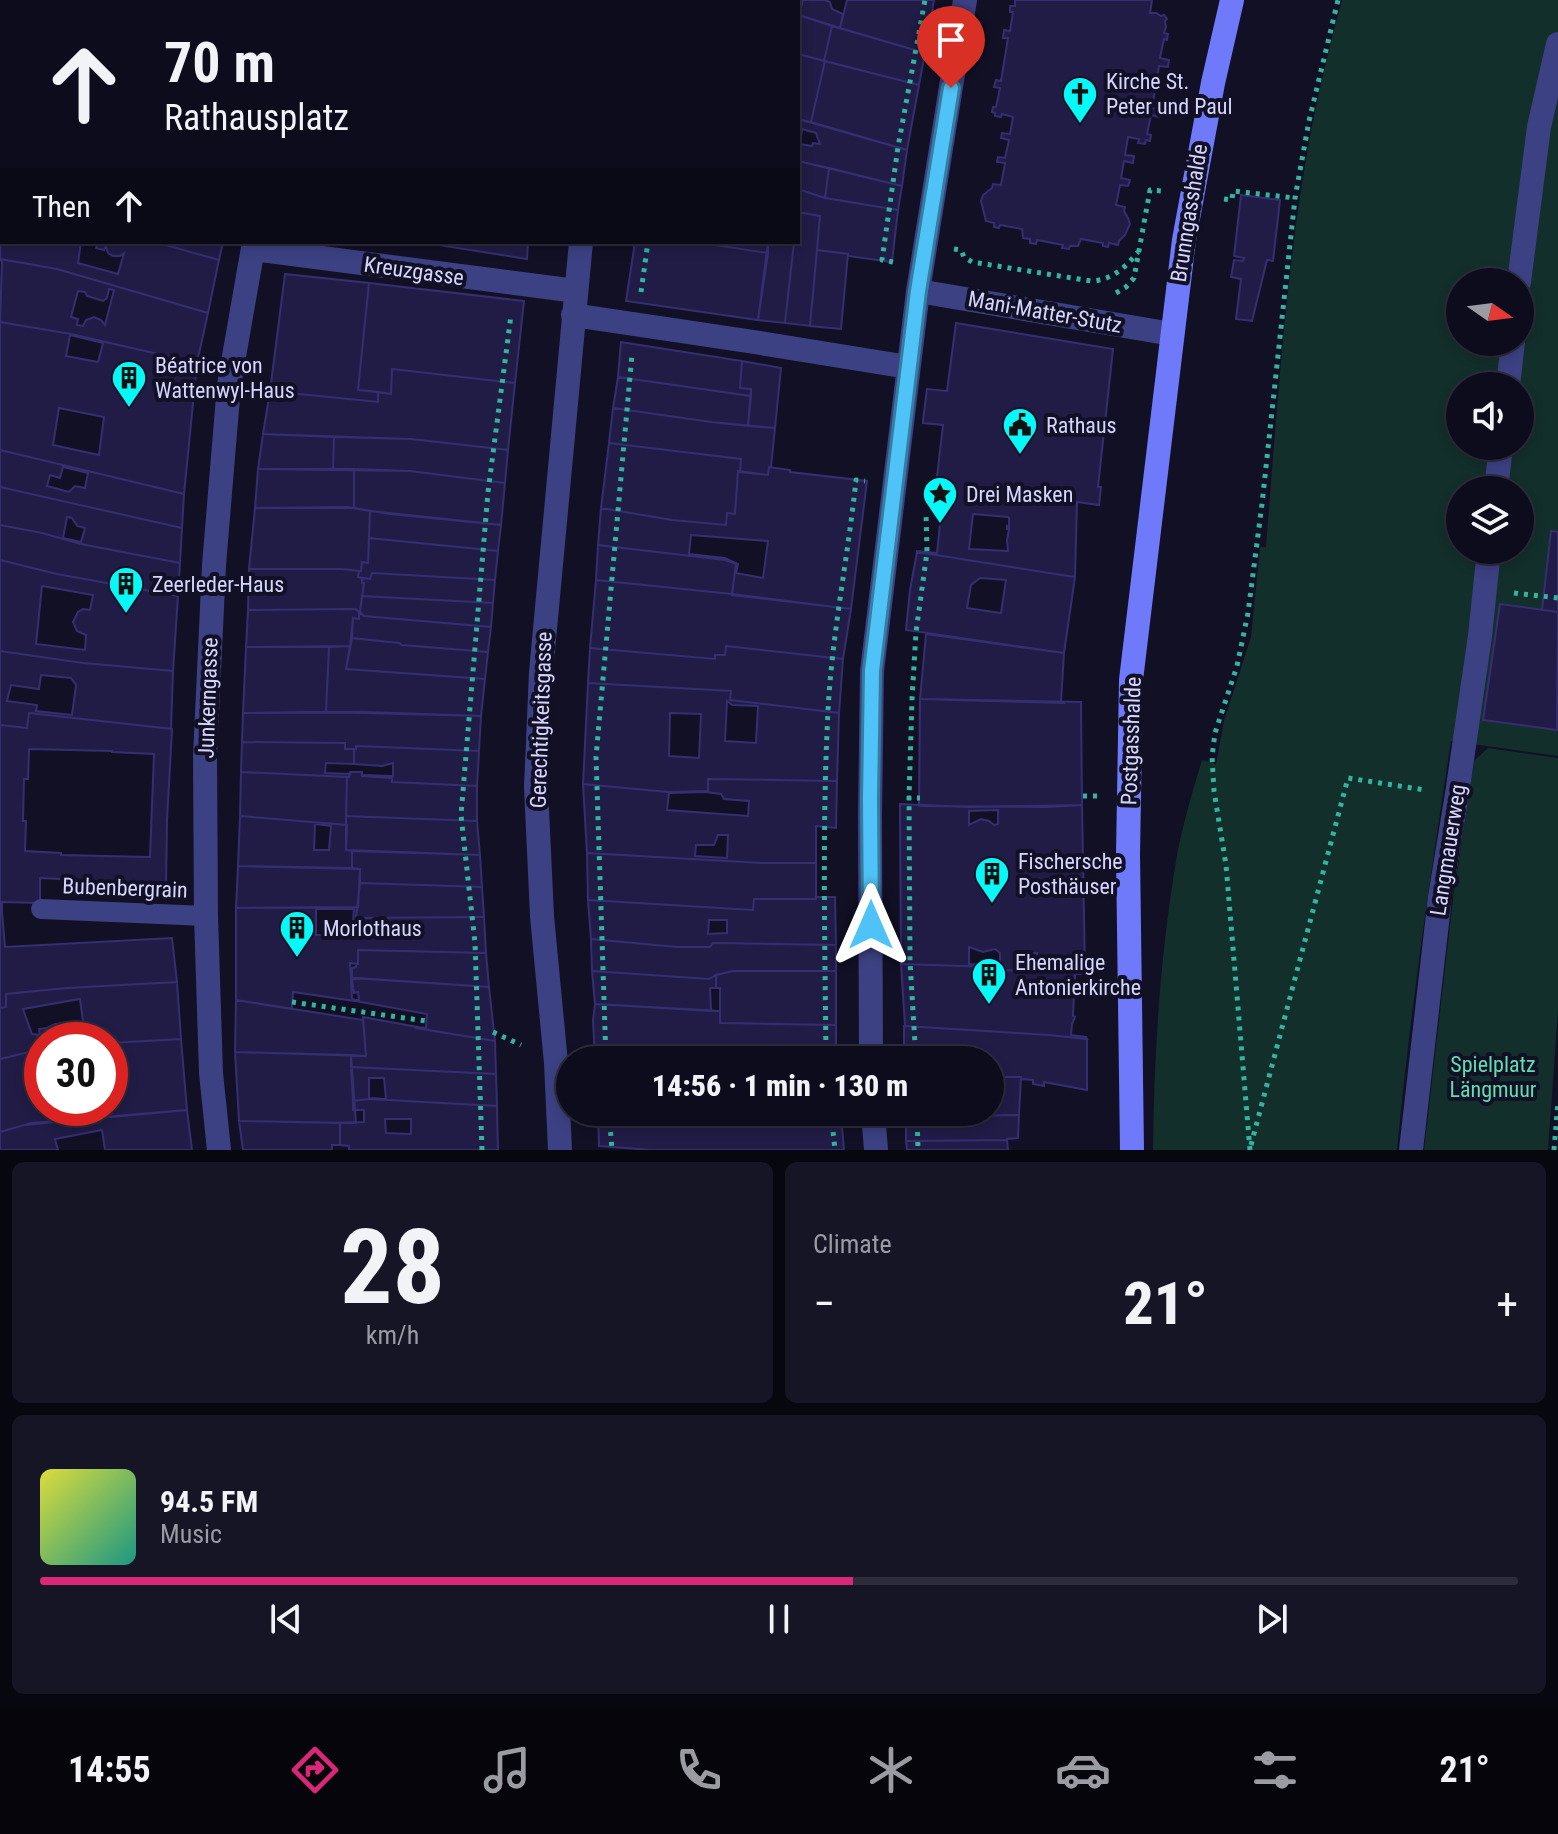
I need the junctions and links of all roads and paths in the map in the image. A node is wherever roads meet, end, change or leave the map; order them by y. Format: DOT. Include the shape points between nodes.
graph roads {
  1 [pos="925,0"];
  2 [pos="965,0"];
  3 [pos="1232,0"];
  4 [pos="1338,0"];
  5 [pos="1558,44"];
  6 [pos="1150,190"];
  7 [pos="581,244"];
  8 [pos="648,244"];
  9 [pos="254,246"];
  10 [pos="1138,251"];
  11 [pos="953,259"];
  12 [pos="882,260"];
  13 [pos="1521,268"];
  14 [pos="918,291"];
  15 [pos="1108,296"];
  16 [pos="575,303"];
  17 [pos="639,304"];
  18 [pos="511,311"];
  19 [pos="1172,334"];
  20 [pos="633,344"];
  21 [pos="908,367"];
  22 [pos="857,479"];
  23 [pos="926,508"];
  24 [pos="1488,564"];
  25 [pos="1485,589"];
  26 [pos="1558,598"];
  27 [pos="1427,790"];
  28 [pos="41,909"];
  29 [pos="206,916"];
  30 [pos="292,1002"];
  31 [pos="426,1021"];
  32 [pos="606,1046"];
  33 [pos="826,1046"];
  34 [pos="871,1046"];
  35 [pos="915,1046"];
  36 [pos="1558,1101"];
  37 [pos="610,1126"];
  38 [pos="832,1126"];
  39 [pos="874,1126"];
  40 [pos="917,1126"];
  41 [pos="219,1150"];
  42 [pos="482,1150"];
  43 [pos="560,1150"];
  44 [pos="612,1150"];
  45 [pos="835,1150"];
  46 [pos="876,1150"];
  47 [pos="918,1150"];
  48 [pos="1132,1150"];
  49 [pos="1411,1150"];
  50 [pos="1554,1150"];
  1 -- 12 [label="path"];
  2 -- 14 [label="street"];
  3 -- 19 [label="street, Brunngasshalde" via="1202,138"];
  4 -- 27 [label="path" via="1295,198 1248,613 1212,757 1250,1150 1348,778"];
  5 -- 13 [label="street" via="1539,127"];
  6 -- 10 [label="path"];
  7 -- 16 [label="street, Gerechtigkeitsgasse"];
  8 -- 17 [label="path"];
  9 -- 16 [label="street, Kreuzgasse"];
  9 -- 29 [label="street, Junkerngasse" via="229,385 214,565 205,756"];
  10 -- 11 [label="path" via="1109,279 1095,281 972,262 961,250 953,249"];
  10 -- 15 [label="path" via="1132,280"];
  14 -- 19 [label="street, Mani-Matter-Stutz"];
  14 -- 21 [label="street"];
  16 -- 21 [label="street, Kreuzgasse" via="754,342"];
  16 -- 43 [label="street, Gerechtigkeitsgasse" via="541,672 536,787"];
  18 -- 42 [label="path" via="488,492 461,815 475,943"];
  19 -- 48 [label="street, Postgasshalde" via="1131,680"];
  20 -- 32 [label="path" via="596,757"];
  21 -- 34 [label="street" via="872,671"];
  22 -- 33 [label="path" via="828,712"];
  23 -- 35 [label="path" via="909,798"];
  24 -- 25 [label="street, Langmauerweg"];
  25 -- 26 [label="path"];
  25 -- 49 [label="street, Langmauerweg" via="1440,897"];
  28 -- 29 [label="lane, Bubenbergrain"];
  29 -- 41 [label="street, Junkerngasse"];
  30 -- 31 [label="path"];
  36 -- 50 [label="path"];
  37 -- 44 [label="path"];
  38 -- 45 [label="path"];
  39 -- 46 [label="street"];
  40 -- 47 [label="path"];
}
